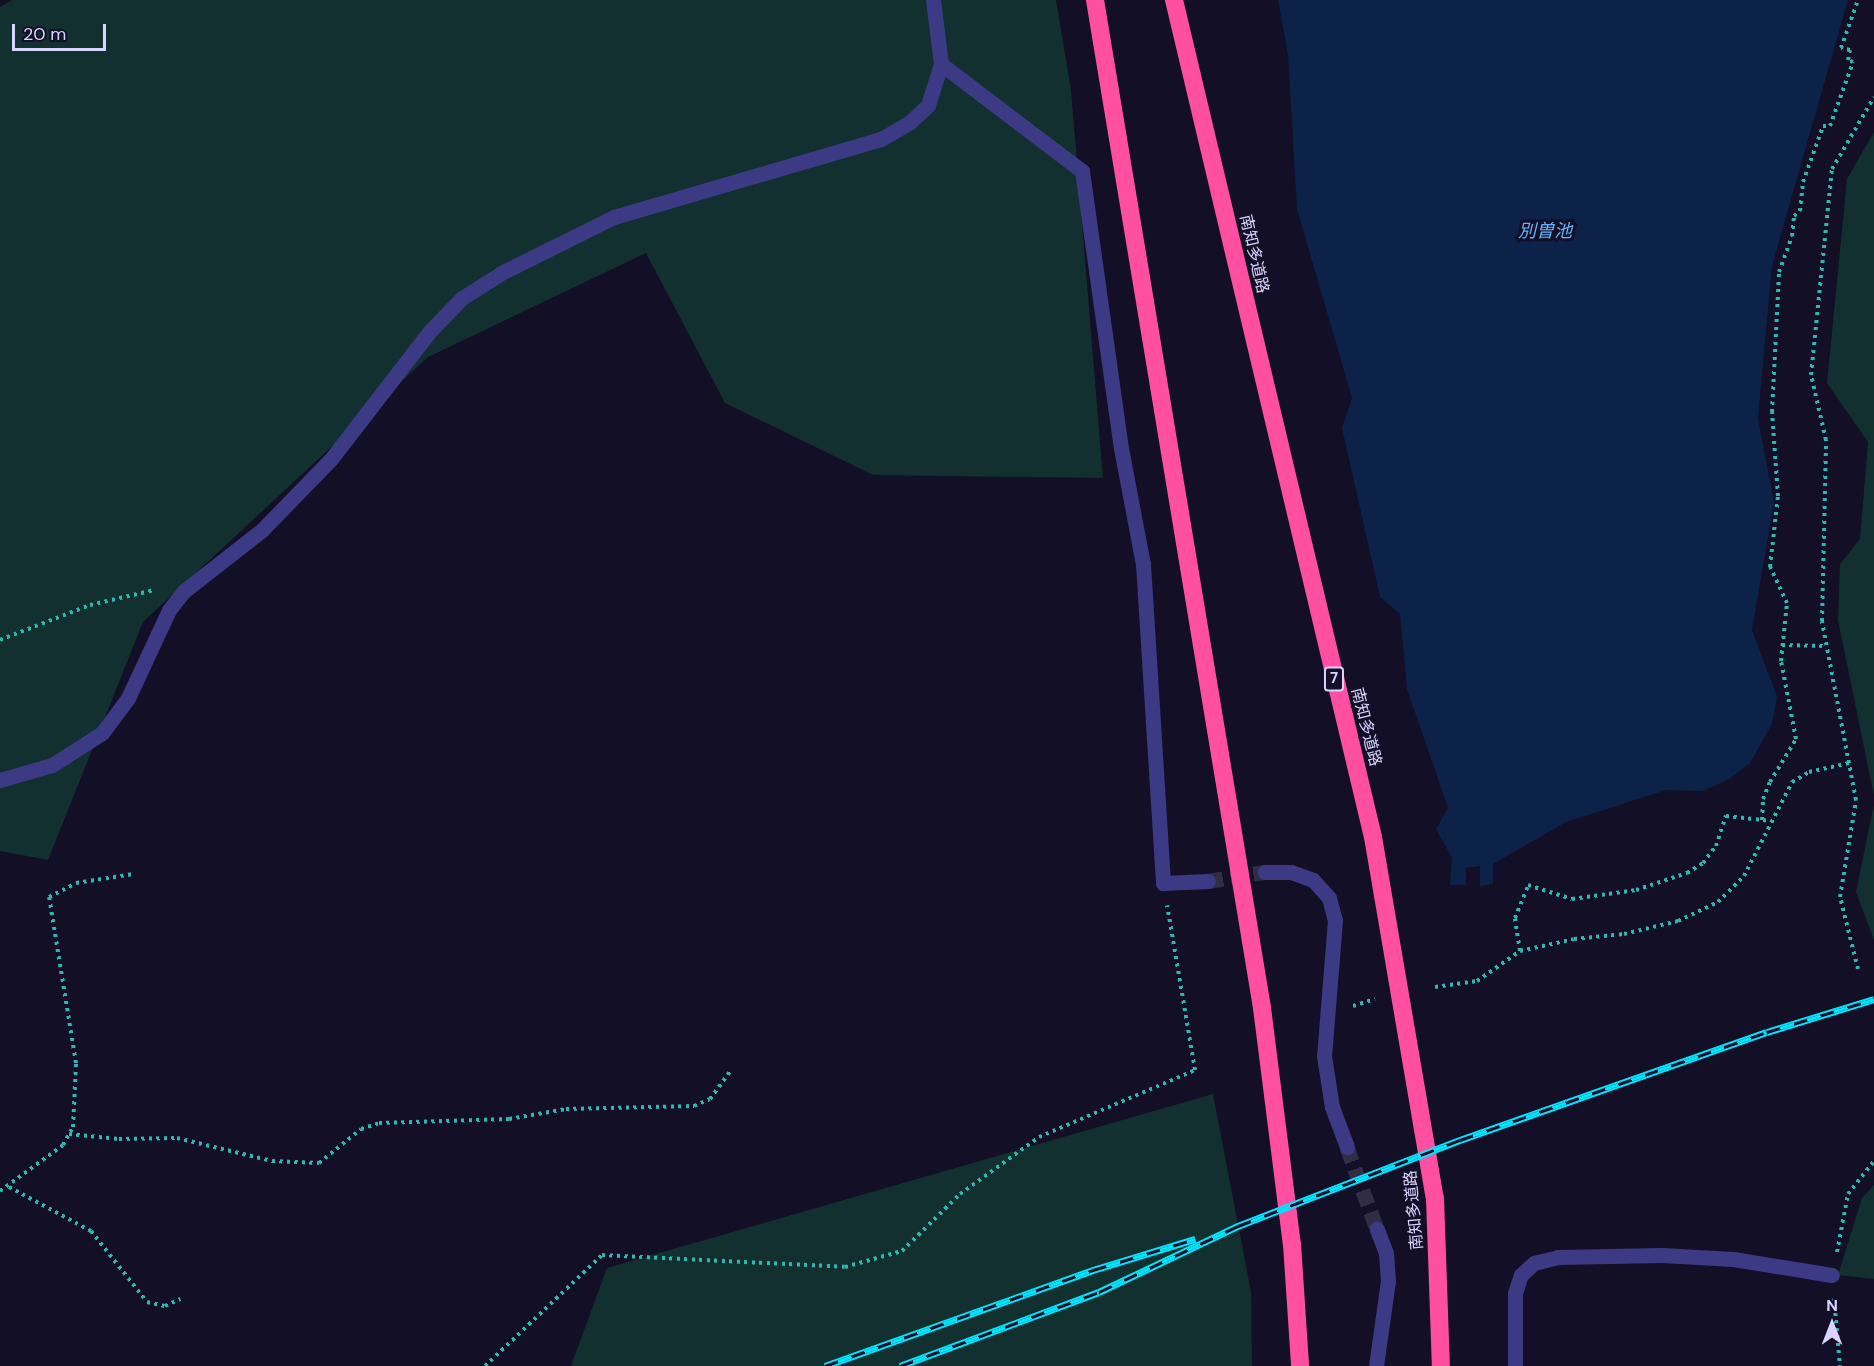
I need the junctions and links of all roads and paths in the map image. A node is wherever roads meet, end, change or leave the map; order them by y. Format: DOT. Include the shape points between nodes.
graph roads {
  1 [pos="933,0"];
  2 [pos="1095,0"];
  3 [pos="1174,0"];
  4 [pos="1858,0"];
  5 [pos="941,64"];
  6 [pos="1874,97"];
  7 [pos="184,591"];
  8 [pos="0,640"];
  9 [pos="1782,645"];
  10 [pos="1827,646"];
  11 [pos="1849,763"];
  12 [pos="0,780"];
  13 [pos="1762,820"];
  14 [pos="1772,821"];
  15 [pos="1265,872"];
  16 [pos="133,874"];
  17 [pos="1208,881"];
  18 [pos="1163,883"];
  19 [pos="1520,951"];
  20 [pos="1858,969"];
  21 [pos="1435,987"];
  22 [pos="730,1071"];
  23 [pos="69,1134"];
  24 [pos="1347,1147"];
  25 [pos="9,1187"];
  26 [pos="0,1191"];
  27 [pos="1377,1229"];
  28 [pos="1832,1275"];
  29 [pos="180,1299"];
  30 [pos="485,1366"];
  31 [pos="1300,1366"];
  32 [pos="1376,1366"];
  33 [pos="1441,1366"];
  34 [pos="1515,1366"];
  1 -- 5 [label="street"];
  2 -- 31 [label="highway" via="1265,1030 1292,1245"];
  3 -- 33 [label="highway, 南知多道路 / 7" via="1373,837 1435,1198"];
  4 -- 9 [label="path" via="1841,48 1850,50 1848,60 1853,62 1830,126 1823,126 1807,171 1800,211 1794,216 1792,236 1779,272 1772,412 1779,496 1770,567 1787,603"];
  5 -- 7 [label="street" via="928,105 881,140 614,217 502,272 462,298 429,332 331,459 262,530"];
  5 -- 18 [label="street" via="1082,171 1121,448 1143,564"];
  6 -- 10 [label="path" via="1832,169 1812,375 1826,440 1822,621"];
  7 -- 8 [label="path" via="158,589 90,605"];
  7 -- 12 [label="street" via="169,610 128,698 102,733 52,765"];
  9 -- 10 [label="path"];
  9 -- 13 [label="path" via="1781,661 1796,739 1770,782 1763,799"];
  10 -- 11 [label="path"];
  11 -- 14 [label="path" via="1809,772 1792,782"];
  11 -- 20 [label="path" via="1856,800 1840,897"];
  13 -- 14 [label="path"];
  13 -- 19 [label="path" via="1726,816 1716,846 1702,863 1687,873 1636,890 1572,899 1528,885 1515,918"];
  14 -- 19 [label="path" via="1744,876 1718,902 1678,921"];
  15 -- 24 [label="street" via="1290,872 1313,880 1329,898 1335,920 1324,1056 1332,1107"];
  16 -- 23 [label="path" via="76,883 49,897 76,1063 77,1103"];
  17 -- 18 [label="street"];
  18 -- 30 [label="path" via="1195,1070 1039,1137 960,1194 902,1251 845,1267 602,1255"];
  19 -- 21 [label="path" via="1477,981"];
  22 -- 23 [label="path" via="710,1099 694,1106 566,1109 509,1119 379,1123 361,1129 319,1163 272,1161 177,1138 119,1139"];
  23 -- 25 [label="path" via="63,1145"];
  25 -- 26 [label="path"];
  25 -- 29 [label="path" via="91,1231 147,1302 165,1306"];
  27 -- 32 [label="street" via="1386,1253 1388,1281"];
  28 -- 34 [label="street" via="1733,1259 1662,1255 1558,1257 1534,1263 1521,1275 1515,1293"];
}
